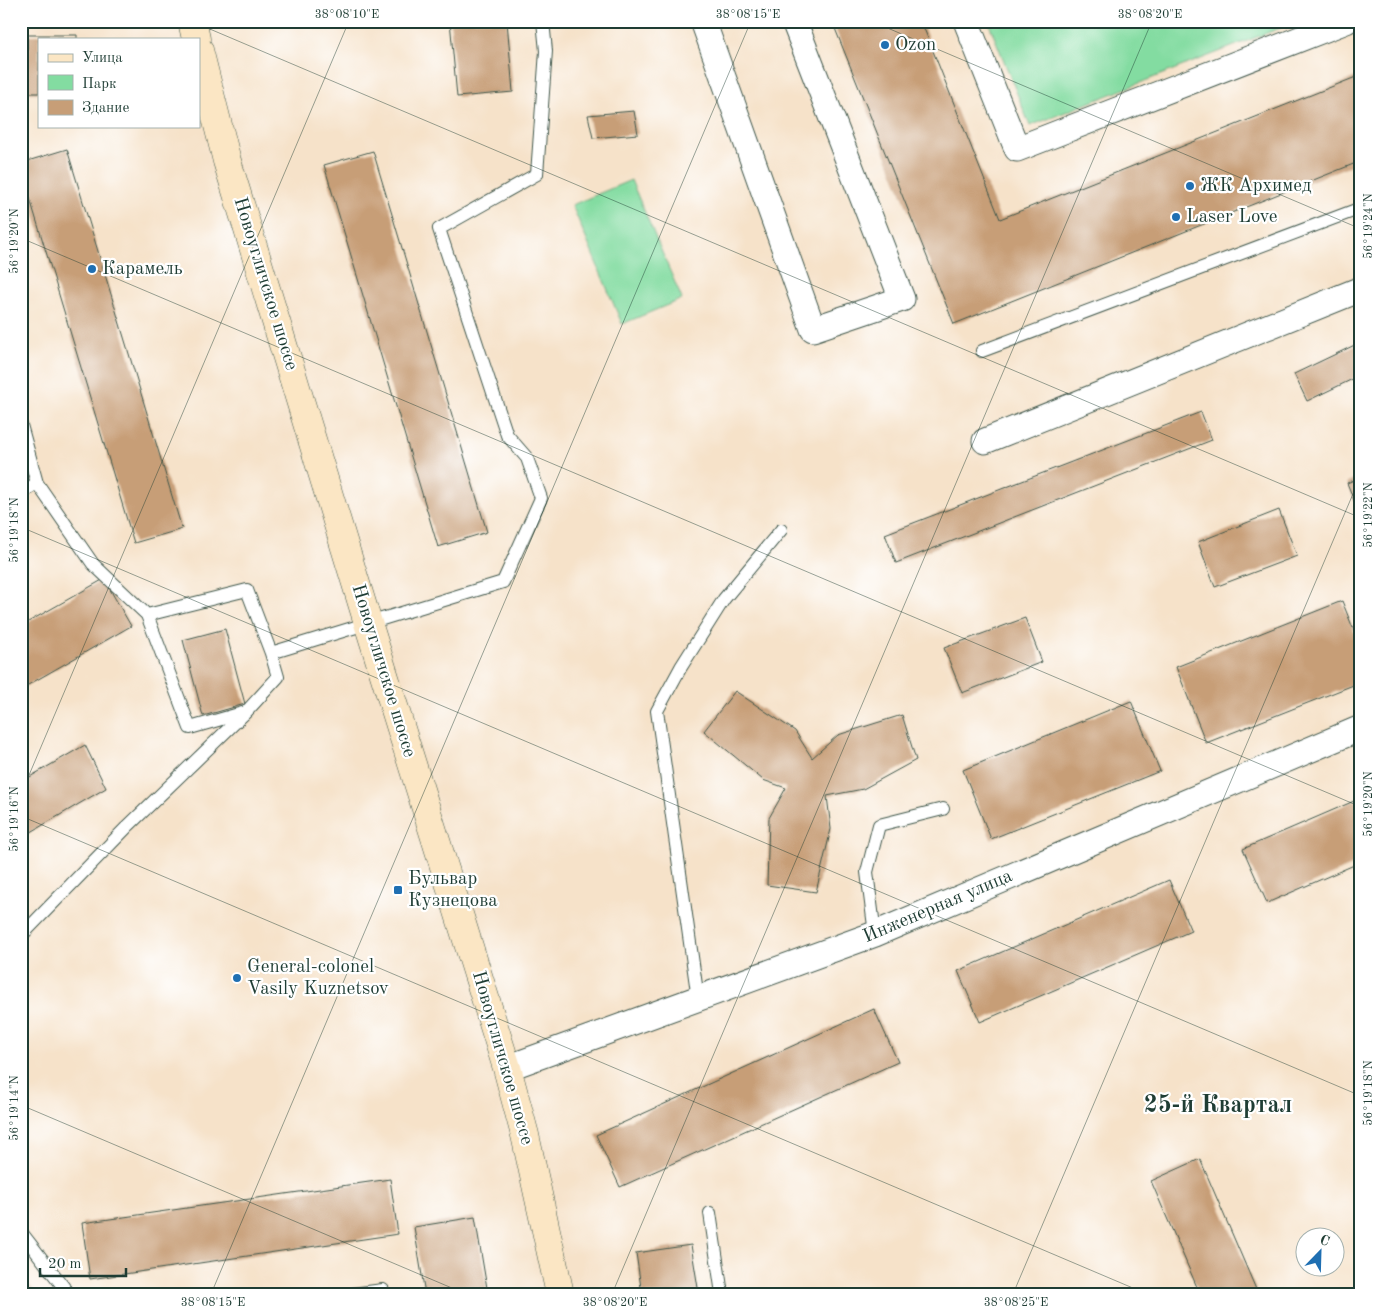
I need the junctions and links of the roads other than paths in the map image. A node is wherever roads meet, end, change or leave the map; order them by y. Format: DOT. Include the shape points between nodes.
graph roads {
  1 [pos="543,21"];
  2 [pos="703,21"];
  3 [pos="794,21"];
  4 [pos="966,21"];
  5 [pos="1346,21"];
  6 [pos="200,54"];
  7 [pos="1361,208"];
  8 [pos="1361,289"];
  9 [pos="982,351"];
  10 [pos="21,425"];
  11 [pos="985,441"];
  12 [pos="37,483"];
  13 [pos="21,493"];
  14 [pos="781,530"];
  15 [pos="147,615"];
  16 [pos="368,623"];
  17 [pos="271,653"];
  18 [pos="246,712"];
  19 [pos="1361,728"];
  20 [pos="943,809"];
  21 [pos="875,934"];
  22 [pos="21,936"];
  23 [pos="698,999"];
  24 [pos="507,1068"];
  25 [pos="710,1214"];
  26 [pos="21,1232"];
  27 [pos="69,1294"];
  28 [pos="352,1294"];
  29 [pos="384,1294"];
  30 [pos="560,1294"];
  31 [pos="722,1294"];
  1 -- 16 [label="lane" via="546,52 537,174 439,229 507,435 527,458 541,498 503,582"];
  2 -- 3 [label="street" via="813,329 902,299"];
  4 -- 5 [label="street" via="1017,149"];
  6 -- 16 [label="main road, Новоугличское шоссе" via="227,161"];
  7 -- 9 [label="lane"];
  8 -- 11 [label="street"];
  10 -- 12 [label="lane"];
  12 -- 13 [label="lane"];
  12 -- 15 [label="lane" via="93,564"];
  14 -- 23 [label="lane" via="724,599 657,711"];
  15 -- 17 [label="lane" via="247,590"];
  15 -- 18 [label="lane" via="190,728"];
  16 -- 17 [label="lane"];
  16 -- 24 [label="main road, Новоугличское шоссе"];
  17 -- 18 [label="lane" via="278,677"];
  18 -- 22 [label="lane"];
  19 -- 21 [label="street, Инженерная улица"];
  20 -- 21 [label="lane" via="879,825 867,872"];
  21 -- 23 [label="street, Инженерная улица"];
  23 -- 24 [label="street, Инженерная улица"];
  24 -- 30 [label="main road, Новоугличское шоссе"];
  25 -- 31 [label="lane"];
  26 -- 27 [label="lane"];
  28 -- 29 [label="lane" via="383,1290"];
}
